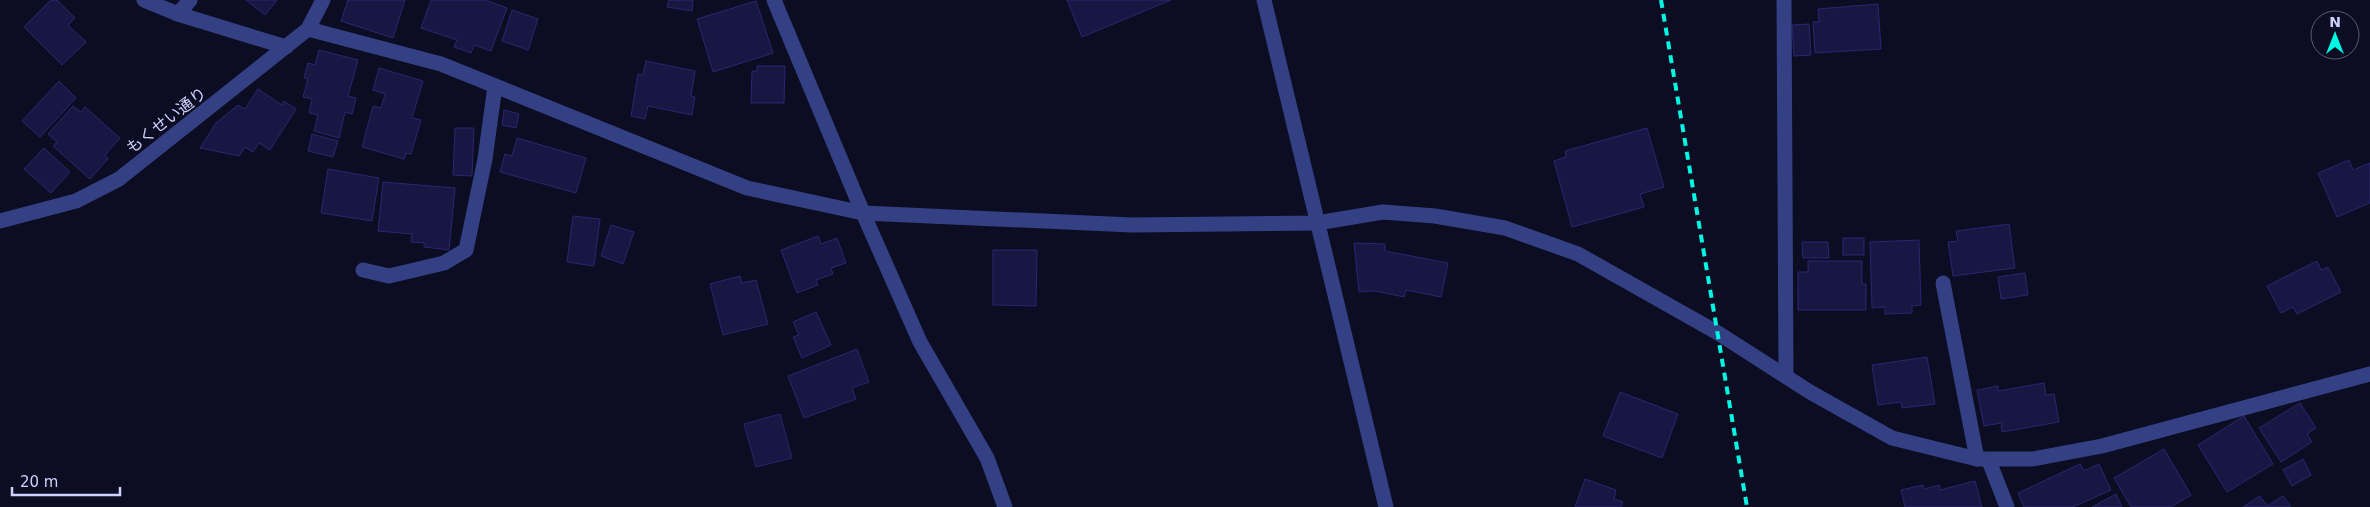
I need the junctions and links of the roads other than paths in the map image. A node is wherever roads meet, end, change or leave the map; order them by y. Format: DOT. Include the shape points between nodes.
graph roads {
  1 [pos="144,0"];
  2 [pos="190,0"];
  3 [pos="323,0"];
  4 [pos="774,0"];
  5 [pos="1264,0"];
  6 [pos="1784,0"];
  7 [pos="178,14"];
  8 [pos="308,29"];
  9 [pos="286,47"];
  10 [pos="495,86"];
  11 [pos="863,213"];
  12 [pos="0,221"];
  13 [pos="1316,223"];
  14 [pos="363,270"];
  15 [pos="1943,283"];
  16 [pos="2370,374"];
  17 [pos="1786,375"];
  18 [pos="1983,460"];
  19 [pos="1005,507"];
  20 [pos="1386,507"];
  21 [pos="2007,507"];
  1 -- 7 [label="street"];
  2 -- 7 [label="street"];
  3 -- 8 [label="street, もくせい通り"];
  4 -- 11 [label="street"];
  5 -- 13 [label="street"];
  6 -- 17 [label="street"];
  7 -- 9 [label="street"];
  8 -- 9 [label="street, もくせい通り"];
  8 -- 10 [label="street" via="441,64"];
  9 -- 12 [label="street, もくせい通り" via="119,179 76,201"];
  10 -- 11 [label="street" via="747,188"];
  10 -- 14 [label="street" via="485,159 466,250 444,263 389,276"];
  11 -- 13 [label="street" via="1132,225"];
  11 -- 19 [label="street" via="920,342 987,458"];
  13 -- 17 [label="street" via="1383,212 1434,216 1505,228 1578,254"];
  13 -- 20 [label="street"];
  15 -- 18 [label="street"];
  16 -- 18 [label="street" via="2102,446 2033,459"];
  17 -- 18 [label="street" via="1892,438"];
  18 -- 21 [label="street"];
}
